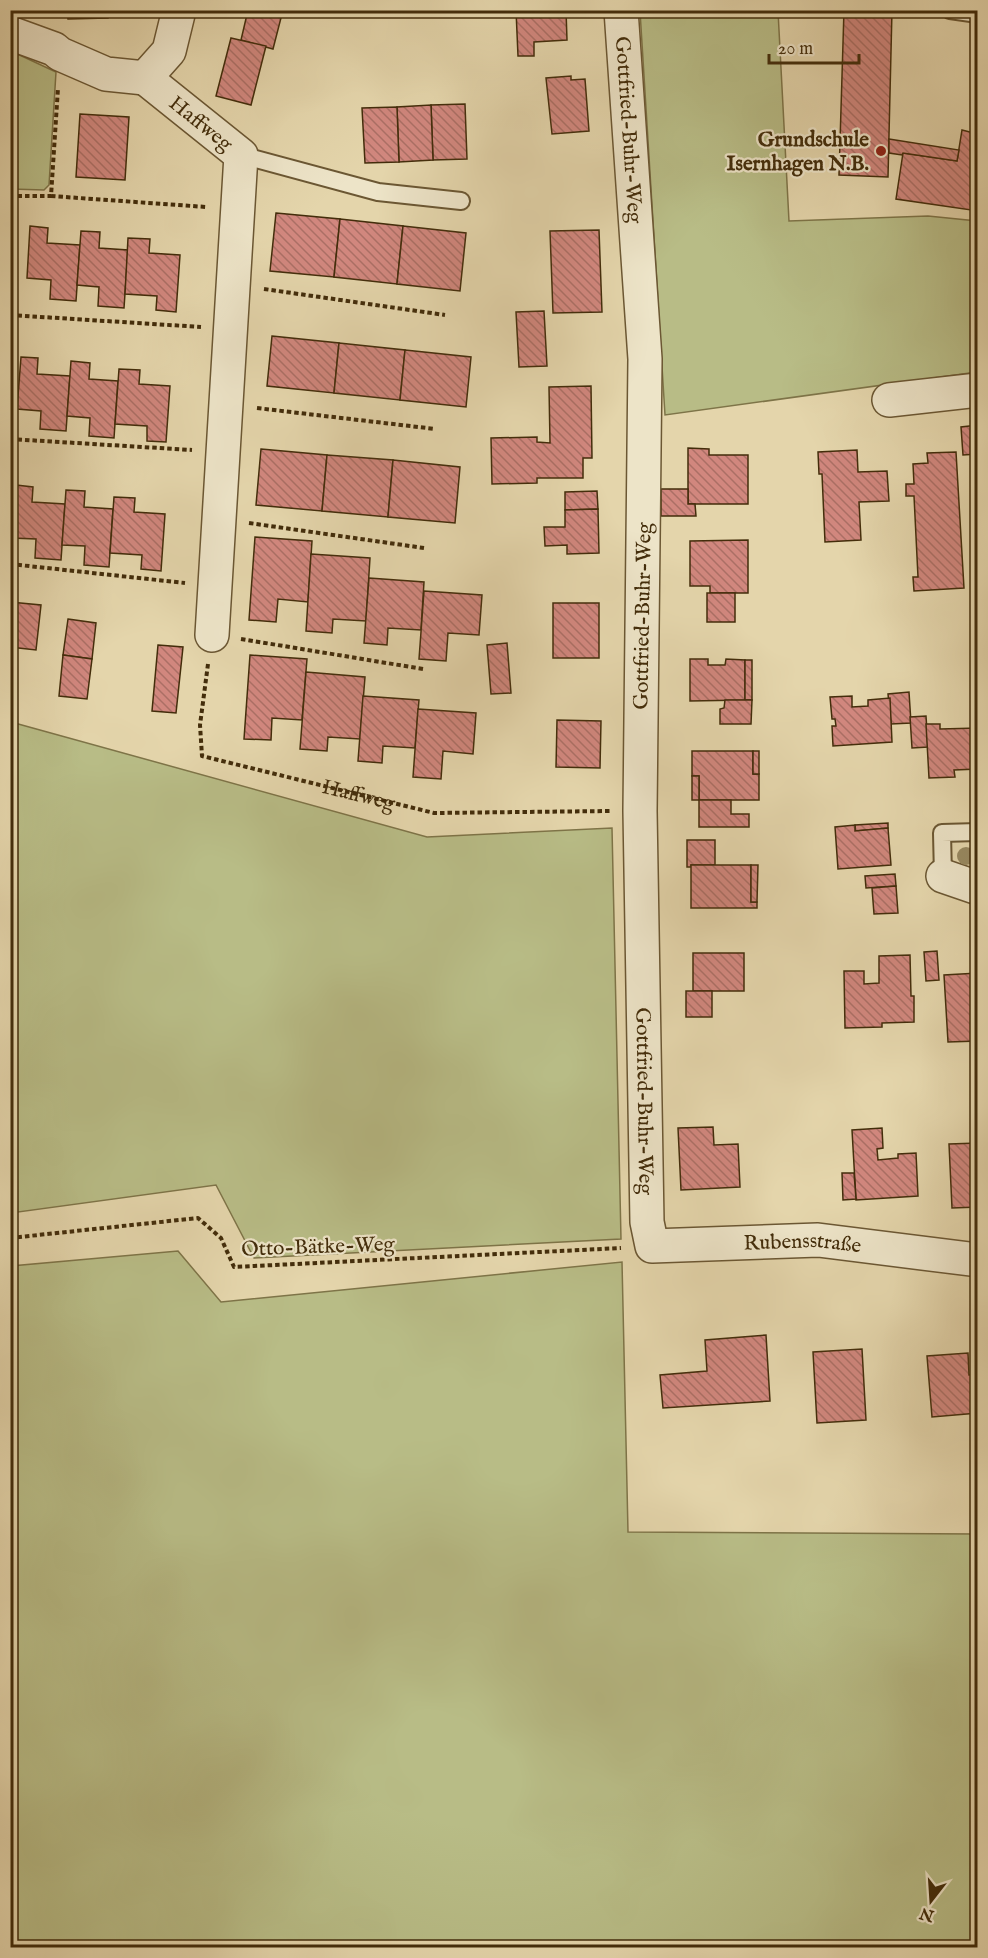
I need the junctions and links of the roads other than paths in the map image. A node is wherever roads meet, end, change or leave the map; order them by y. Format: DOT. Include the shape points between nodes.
graph roads {
  1 [pos="179,10"];
  2 [pos="621,10"];
  3 [pos="950,10"];
  4 [pos="978,14"];
  5 [pos="10,33"];
  6 [pos="145,78"];
  7 [pos="240,155"];
  8 [pos="461,201"];
  9 [pos="978,390"];
  10 [pos="889,400"];
  11 [pos="212,634"];
  12 [pos="978,832"];
  13 [pos="943,876"];
  14 [pos="978,888"];
  15 [pos="649,1234"];
  16 [pos="978,1260"];
  1 -- 6 [label="street" via="169,51"];
  2 -- 15 [label="street, Gottfried-Buhr-Weg" via="645,359 640,811"];
  3 -- 4 [label="lane"];
  5 -- 6 [label="street" via="106,74"];
  6 -- 7 [label="street, Haffweg"];
  7 -- 8 [label="lane" via="378,192"];
  7 -- 11 [label="street, Haffweg"];
  9 -- 10 [label="street"];
  12 -- 13 [label="lane" via="942,833"];
  13 -- 14 [label="street"];
  15 -- 16 [label="street, Rubensstraße" via="818,1240"];
}
